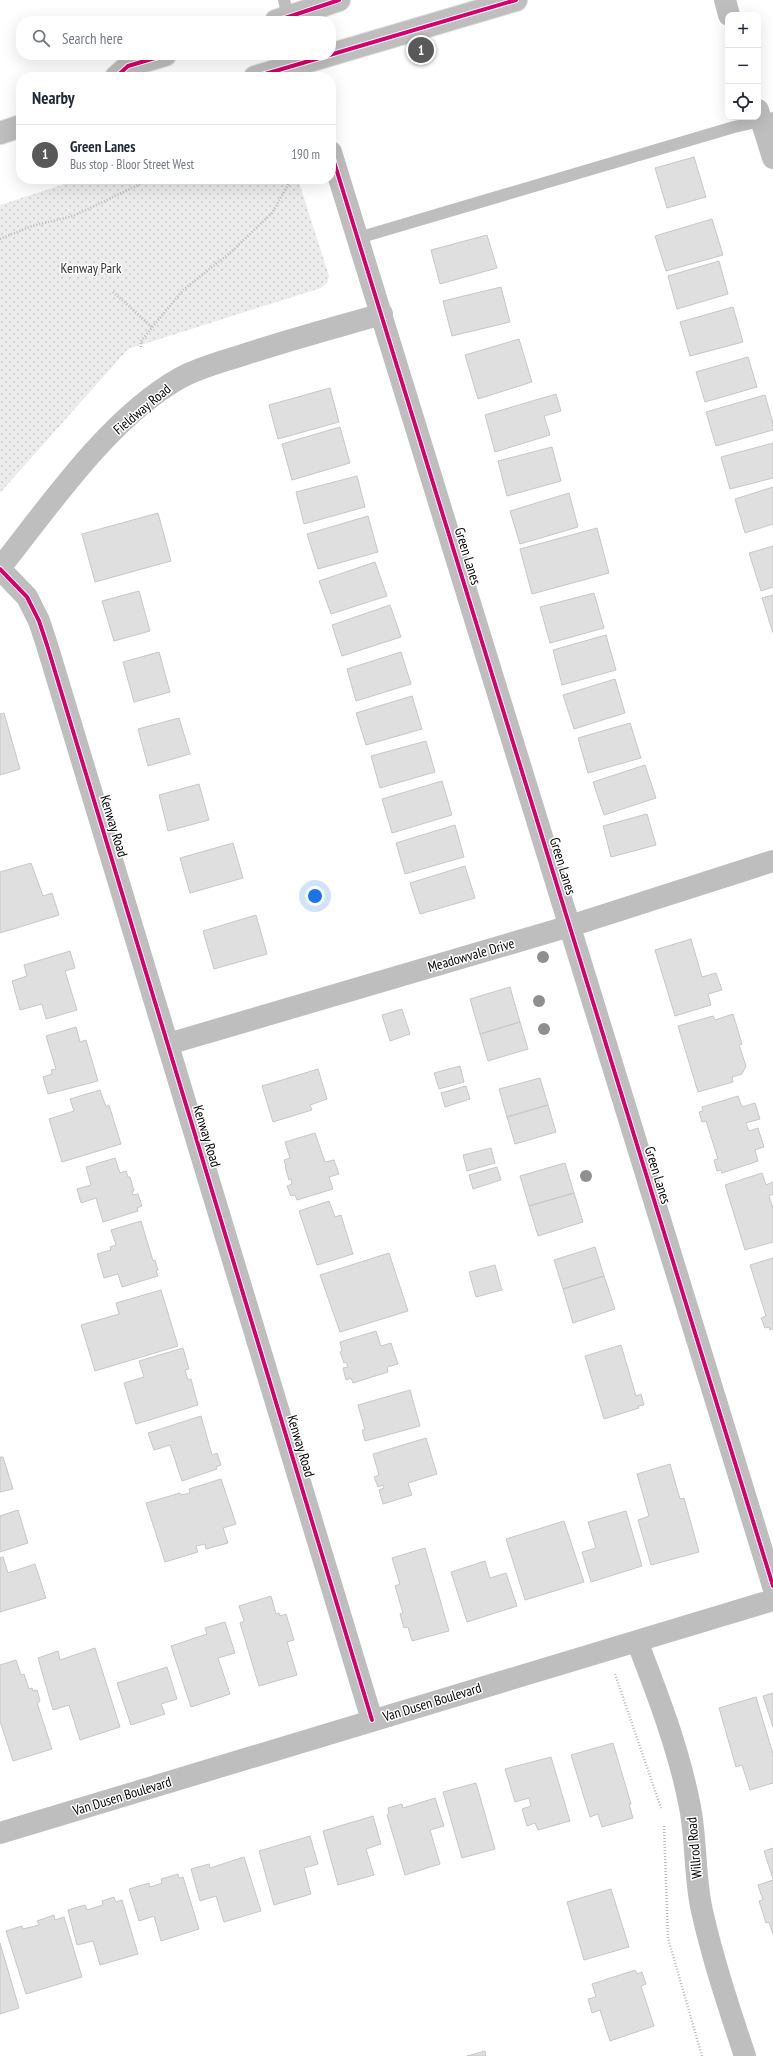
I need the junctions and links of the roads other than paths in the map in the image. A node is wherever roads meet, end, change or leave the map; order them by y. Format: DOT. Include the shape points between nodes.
graph roads {
  1 [pos="339,0"];
  2 [pos="516,0"];
  3 [pos="725,0"];
  4 [pos="728,12"];
  5 [pos="284,15"];
  6 [pos="336,55"];
  7 [pos="148,60"];
  8 [pos="320,60"];
  9 [pos="304,65"];
  10 [pos="121,72"];
  11 [pos="275,72"];
  12 [pos="764,117"];
  13 [pos="16,127"];
  14 [pos="0,132"];
  15 [pos="773,158"];
  16 [pos="336,168"];
  17 [pos="358,238"];
  18 [pos="382,314"];
  19 [pos="0,569"];
  20 [pos="773,861"];
  21 [pos="570,926"];
  22 [pos="168,1044"];
  23 [pos="773,1586"];
  24 [pos="773,1600"];
  25 [pos="636,1641"];
  26 [pos="372,1720"];
  27 [pos="0,1833"];
  28 [pos="745,2056"];
  1 -- 5 [label="street"];
  2 -- 6 [label="street"];
  3 -- 4 [label="street"];
  7 -- 10 [label="street" via="128,66"];
  8 -- 9 [label="street"];
  9 -- 11 [label="street"];
  12 -- 15 [label="street"];
  12 -- 17 [label="lane"];
  13 -- 14 [label="street"];
  16 -- 17 [label="street, Green Lanes"];
  17 -- 18 [label="street, Green Lanes"];
  18 -- 19 [label="street, Fieldway Road" via="213,364 182,377 158,392 112,434 76,473"];
  18 -- 21 [label="street, Green Lanes"];
  19 -- 22 [label="street, Kenway Road" via="27,597 39,621"];
  20 -- 21 [label="street, Meadowvale Drive"];
  21 -- 22 [label="street, Meadowvale Drive"];
  21 -- 23 [label="street, Green Lanes"];
  22 -- 26 [label="street, Kenway Road"];
  24 -- 25 [label="street, Van Dusen Boulevard"];
  25 -- 26 [label="street, Van Dusen Boulevard"];
  25 -- 28 [label="street, Willrod Road" via="681,1767 695,1842 697,1889"];
  26 -- 27 [label="street, Van Dusen Boulevard"];
}
